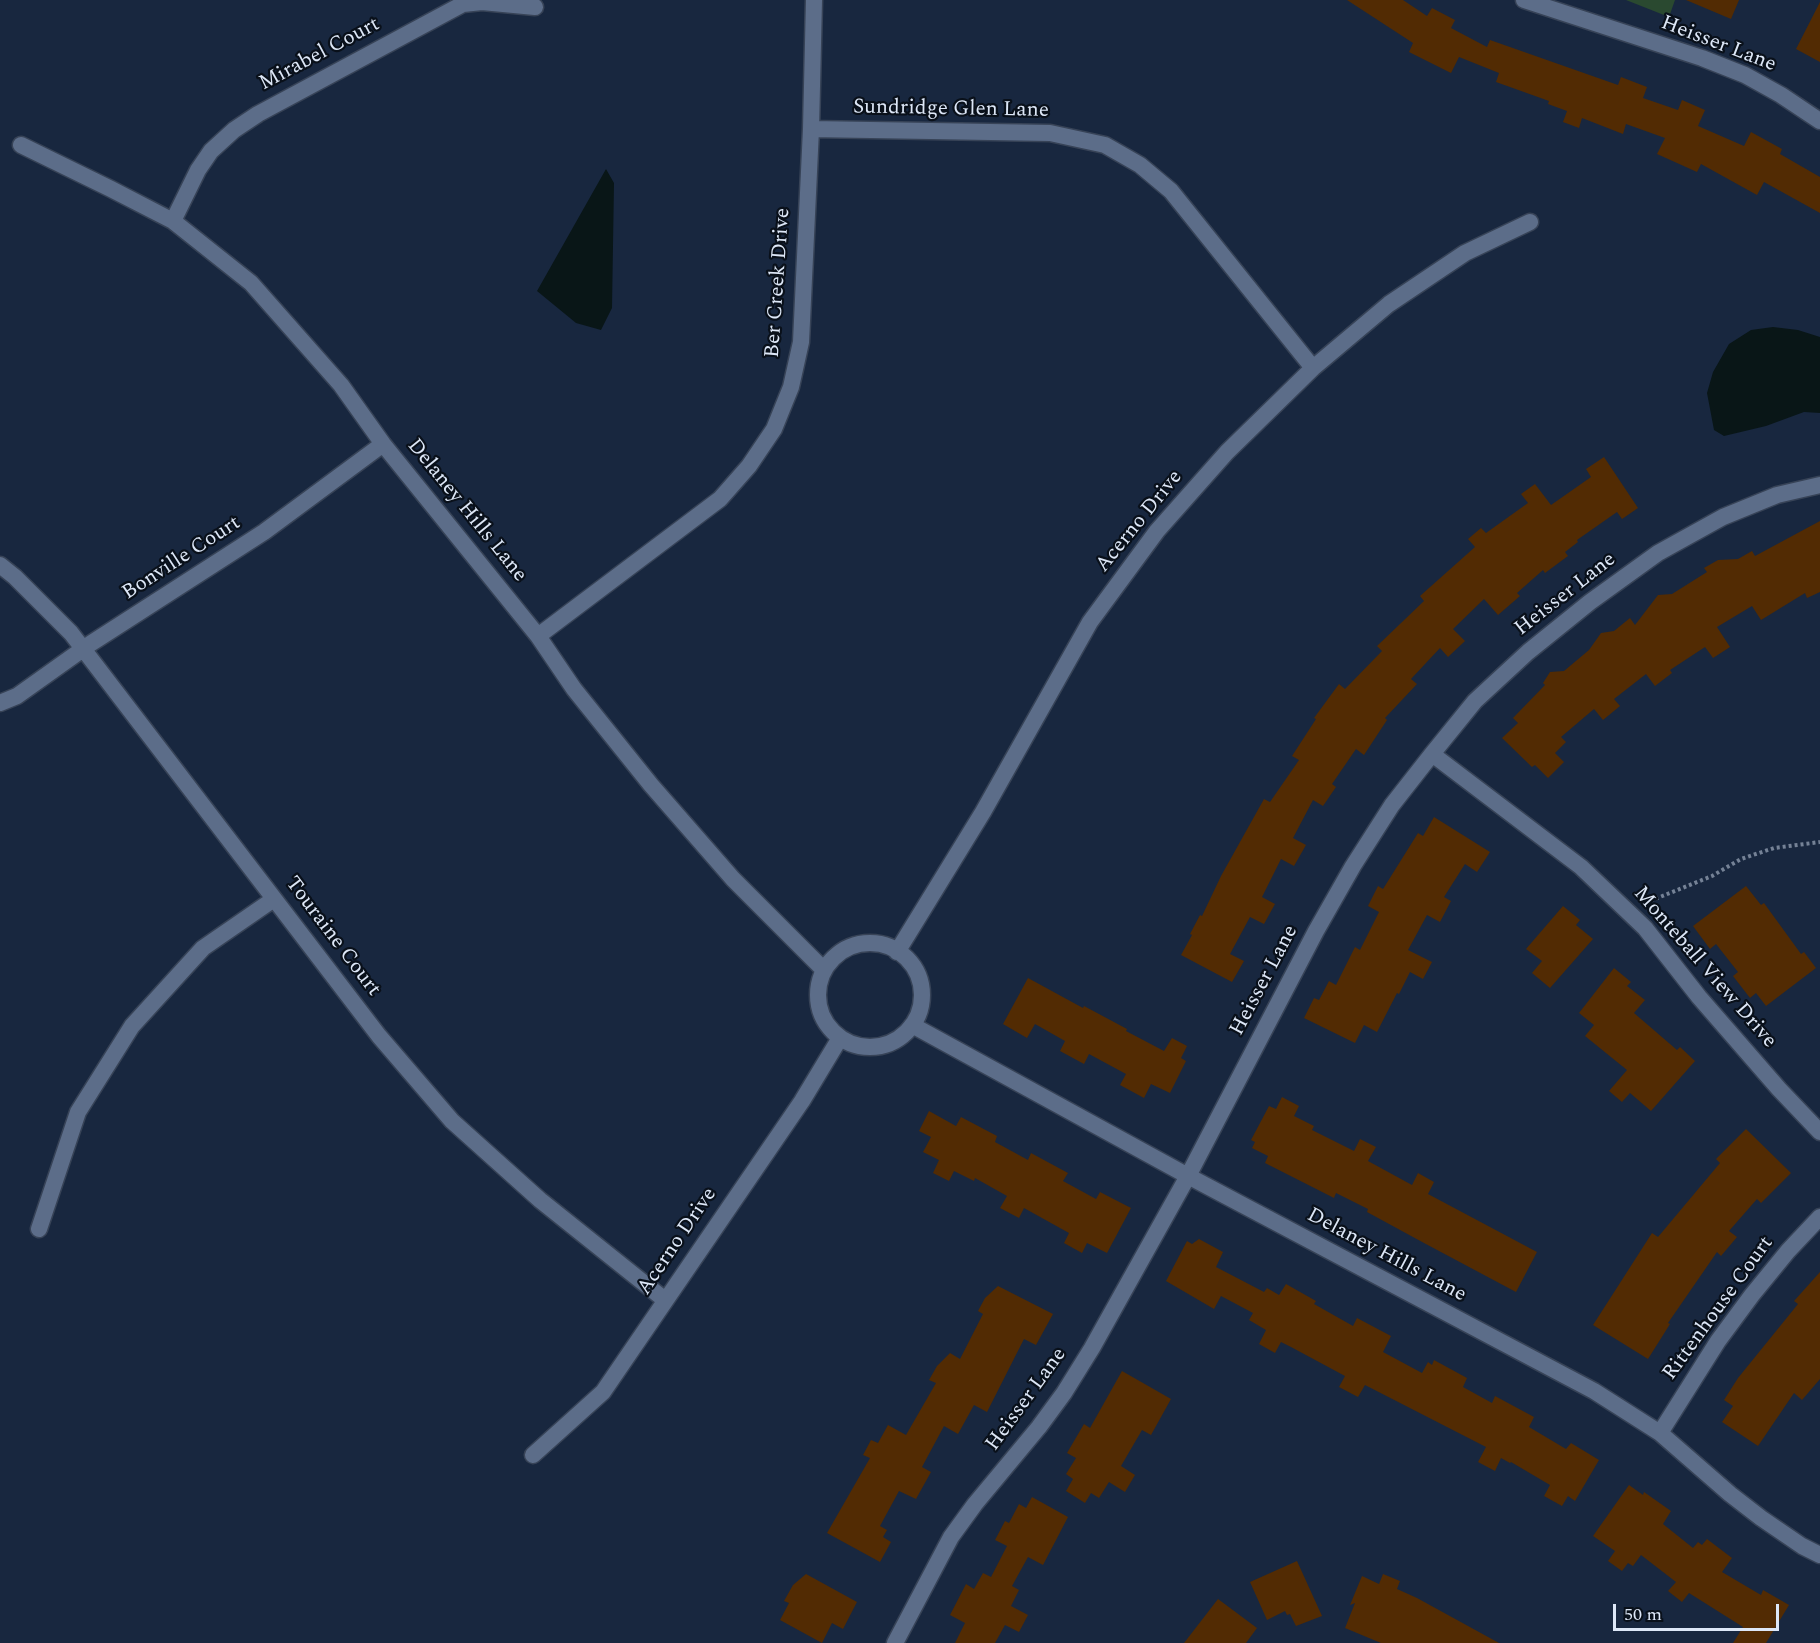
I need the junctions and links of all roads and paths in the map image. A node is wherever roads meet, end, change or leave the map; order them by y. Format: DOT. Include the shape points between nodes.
graph roads {
  1 [pos="814,0"];
  2 [pos="1524,0"];
  3 [pos="535,7"];
  4 [pos="1820,121"];
  5 [pos="811,129"];
  6 [pos="21,145"];
  7 [pos="173,221"];
  8 [pos="1530,222"];
  9 [pos="1313,368"];
  10 [pos="383,444"];
  11 [pos="1820,485"];
  12 [pos="0,565"];
  13 [pos="538,636"];
  14 [pos="84,649"];
  15 [pos="0,703"];
  16 [pos="1432,753"];
  17 [pos="1820,842"];
  18 [pos="274,898"];
  19 [pos="1650,901"];
  20 [pos="897,952"];
  21 [pos="824,970"];
  22 [pos="912,1025"];
  23 [pos="840,1038"];
  24 [pos="1820,1132"];
  25 [pos="1188,1176"];
  26 [pos="1820,1217"];
  27 [pos="39,1229"];
  28 [pos="665,1300"];
  29 [pos="1660,1433"];
  30 [pos="533,1455"];
  31 [pos="1820,1555"];
  32 [pos="895,1643"];
  1 -- 5 [label="street, Ber Creek Drive"];
  2 -- 4 [label="street, Heisser Lane" via="1745,75"];
  3 -- 7 [label="street, Mirabel Court" via="463,4 258,114 211,151"];
  5 -- 9 [label="street, Sundridge Glen Lane" via="1050,133 1105,145 1140,165 1171,191"];
  5 -- 13 [label="street, Ber Creek Drive" via="801,342 791,387 774,429 720,499"];
  6 -- 7 [label="street, Delaney Hills Lane"];
  7 -- 10 [label="street, Delaney Hills Lane" via="251,283 341,385"];
  8 -- 9 [label="street, Acerno Drive" via="1465,253 1389,304"];
  9 -- 20 [label="street, Acerno Drive" via="1227,452 1157,531 1090,622 983,812"];
  10 -- 13 [label="street, Delaney Hills Lane"];
  10 -- 14 [label="street, Bonville Court" via="264,532"];
  11 -- 16 [label="street, Heisser Lane" via="1777,495 1723,517 1658,553 1528,652 1475,701"];
  12 -- 14 [label="street, Touraine Court"];
  13 -- 21 [label="street, Delaney Hills Lane" via="574,689 651,785 733,879"];
  14 -- 15 [label="street, Bonville Court" via="17,696"];
  14 -- 18 [label="street, Touraine Court"];
  16 -- 24 [label="street, Monteball View Drive" via="1581,867 1645,928 1699,997"];
  16 -- 25 [label="street, Heisser Lane" via="1353,866"];
  17 -- 19 [label="path" via="1774,848 1741,859 1712,876"];
  18 -- 27 [label="street" via="203,948 132,1026 78,1112"];
  18 -- 28 [label="street, Touraine Court" via="379,1036 452,1121 540,1200"];
  20 -- 21 [label="street" via="869,943 851,946 835,956"];
  20 -- 22 [label="street" via="913,967 920,981 922,996"];
  21 -- 23 [label="street" via="818,1002 822,1018"];
  22 -- 23 [label="street" via="889,1044 874,1047"];
  22 -- 25 [label="street, Delaney Hills Lane"];
  23 -- 28 [label="street, Acerno Drive" via="802,1101"];
  25 -- 29 [label="street, Delaney Hills Lane" via="1594,1391"];
  25 -- 32 [label="street, Heisser Lane" via="1064,1393 951,1537"];
  26 -- 29 [label="street, Rittenhouse Court" via="1752,1295"];
  28 -- 30 [label="street, Acerno Drive" via="603,1392"];
  29 -- 31 [label="street, Delaney Hills Lane" via="1761,1518"];
}
